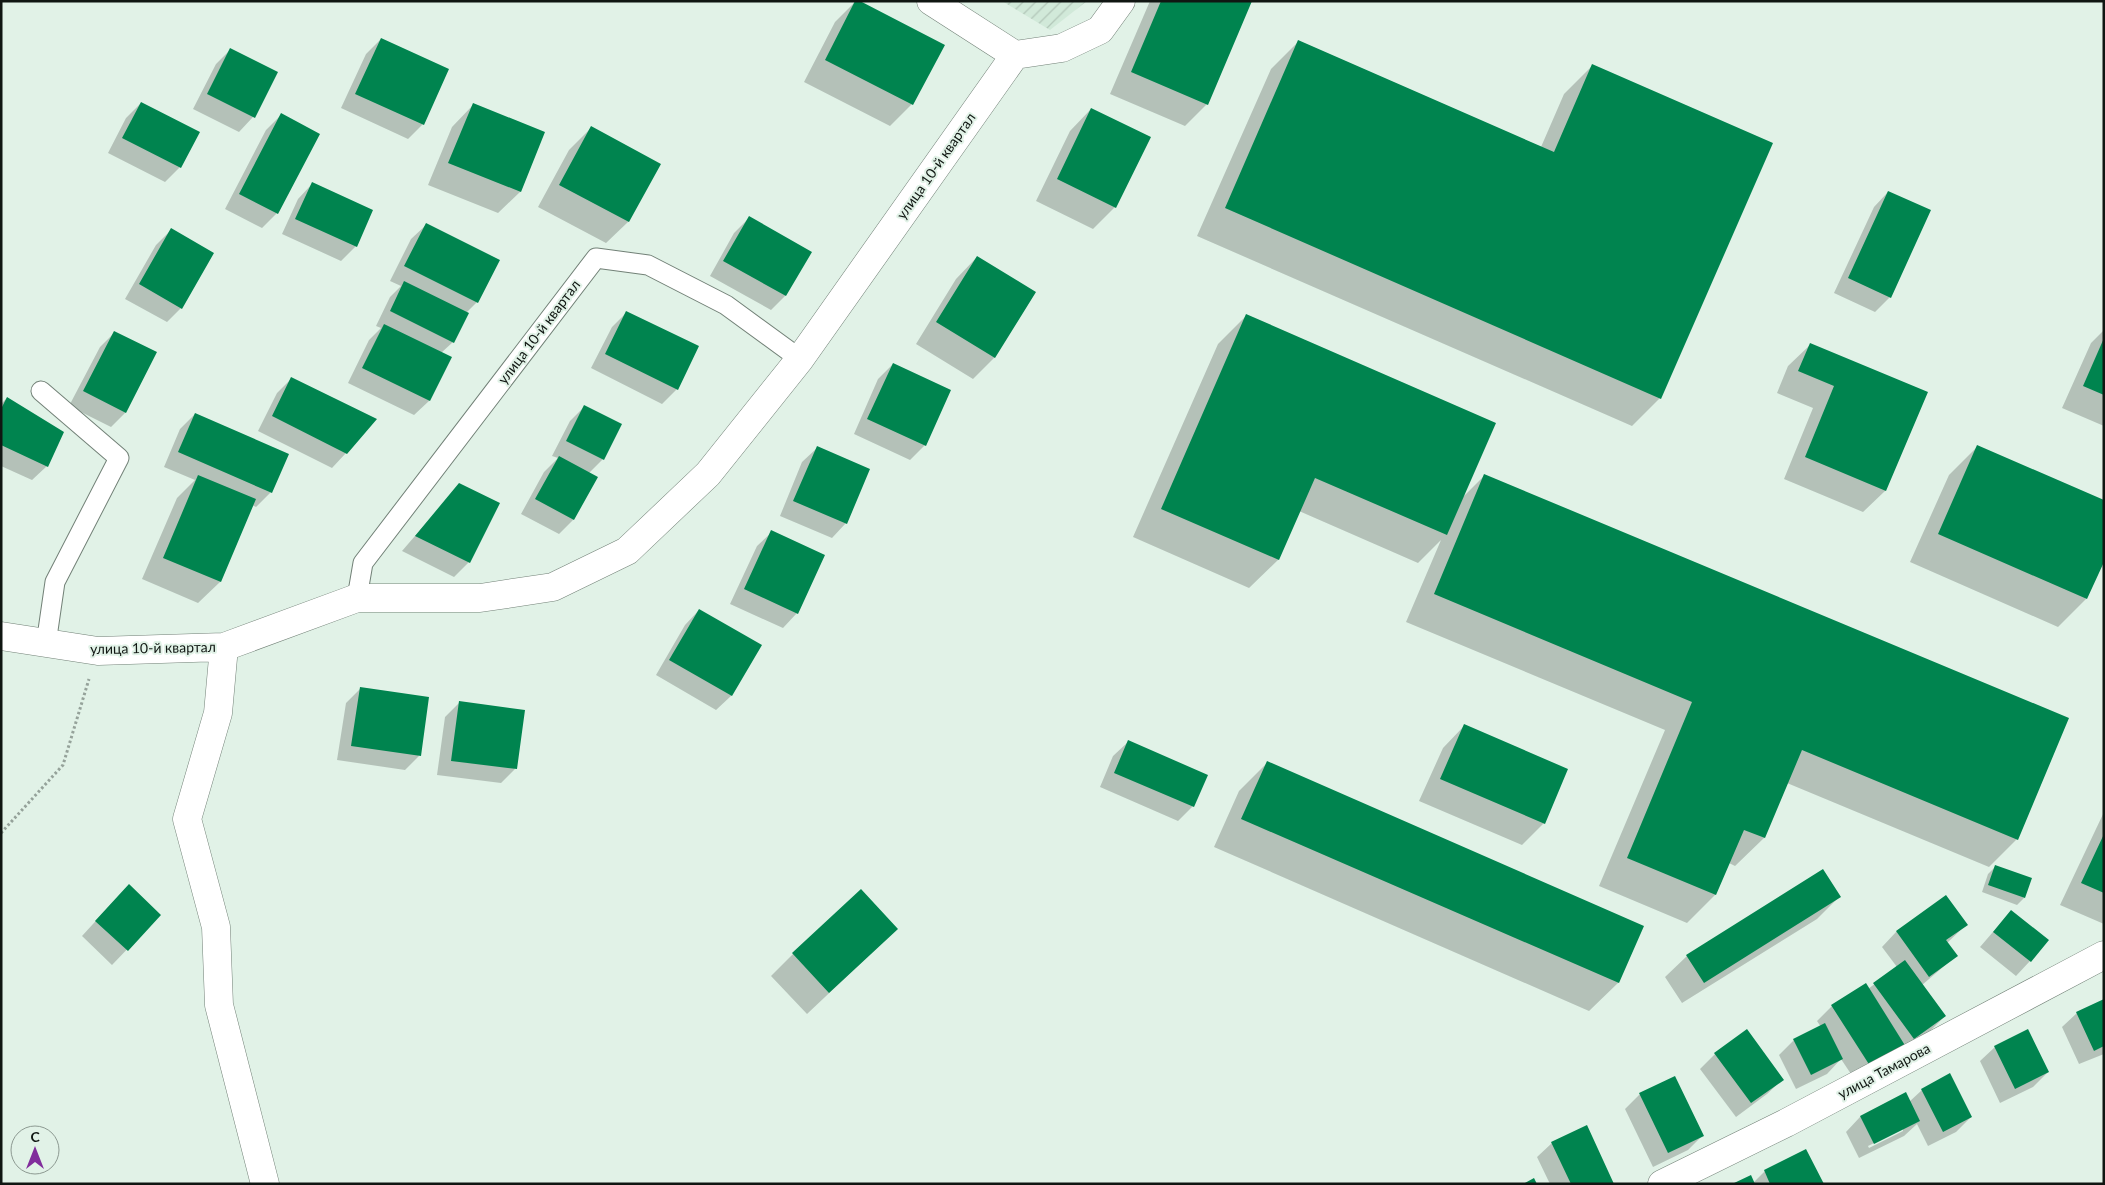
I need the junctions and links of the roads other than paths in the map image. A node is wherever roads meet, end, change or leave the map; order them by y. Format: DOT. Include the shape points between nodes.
graph roads {
  1 [pos="930,1"];
  2 [pos="1122,1"];
  3 [pos="1015,55"];
  4 [pos="800,359"];
  5 [pos="41,391"];
  6 [pos="357,598"];
  7 [pos="1,636"];
  8 [pos="46,644"];
  9 [pos="224,647"];
  10 [pos="2104,955"];
  11 [pos="265,1184"];
  12 [pos="1662,1184"];
  1 -- 3 [label="street"];
  2 -- 3 [label="street" via="1100,30 1062,48"];
  3 -- 4 [label="street, улица 10-й квартал"];
  4 -- 6 [label="street, улица 10-й квартал" via="708,474 627,551 553,587 480,598"];
  4 -- 6 [label="lane, улица 10-й квартал" via="726,305 648,265 596,258 363,563"];
  5 -- 8 [label="lane" via="119,458 55,582"];
  6 -- 9 [label="street, улица 10-й квартал"];
  7 -- 8 [label="street, улица 10-й квартал"];
  8 -- 9 [label="street, улица 10-й квартал" via="98,651"];
  9 -- 11 [label="street" via="218,713 187,819 216,927 219,1005"];
  10 -- 12 [label="street, улица Тамарова" via="1786,1123"];
}
